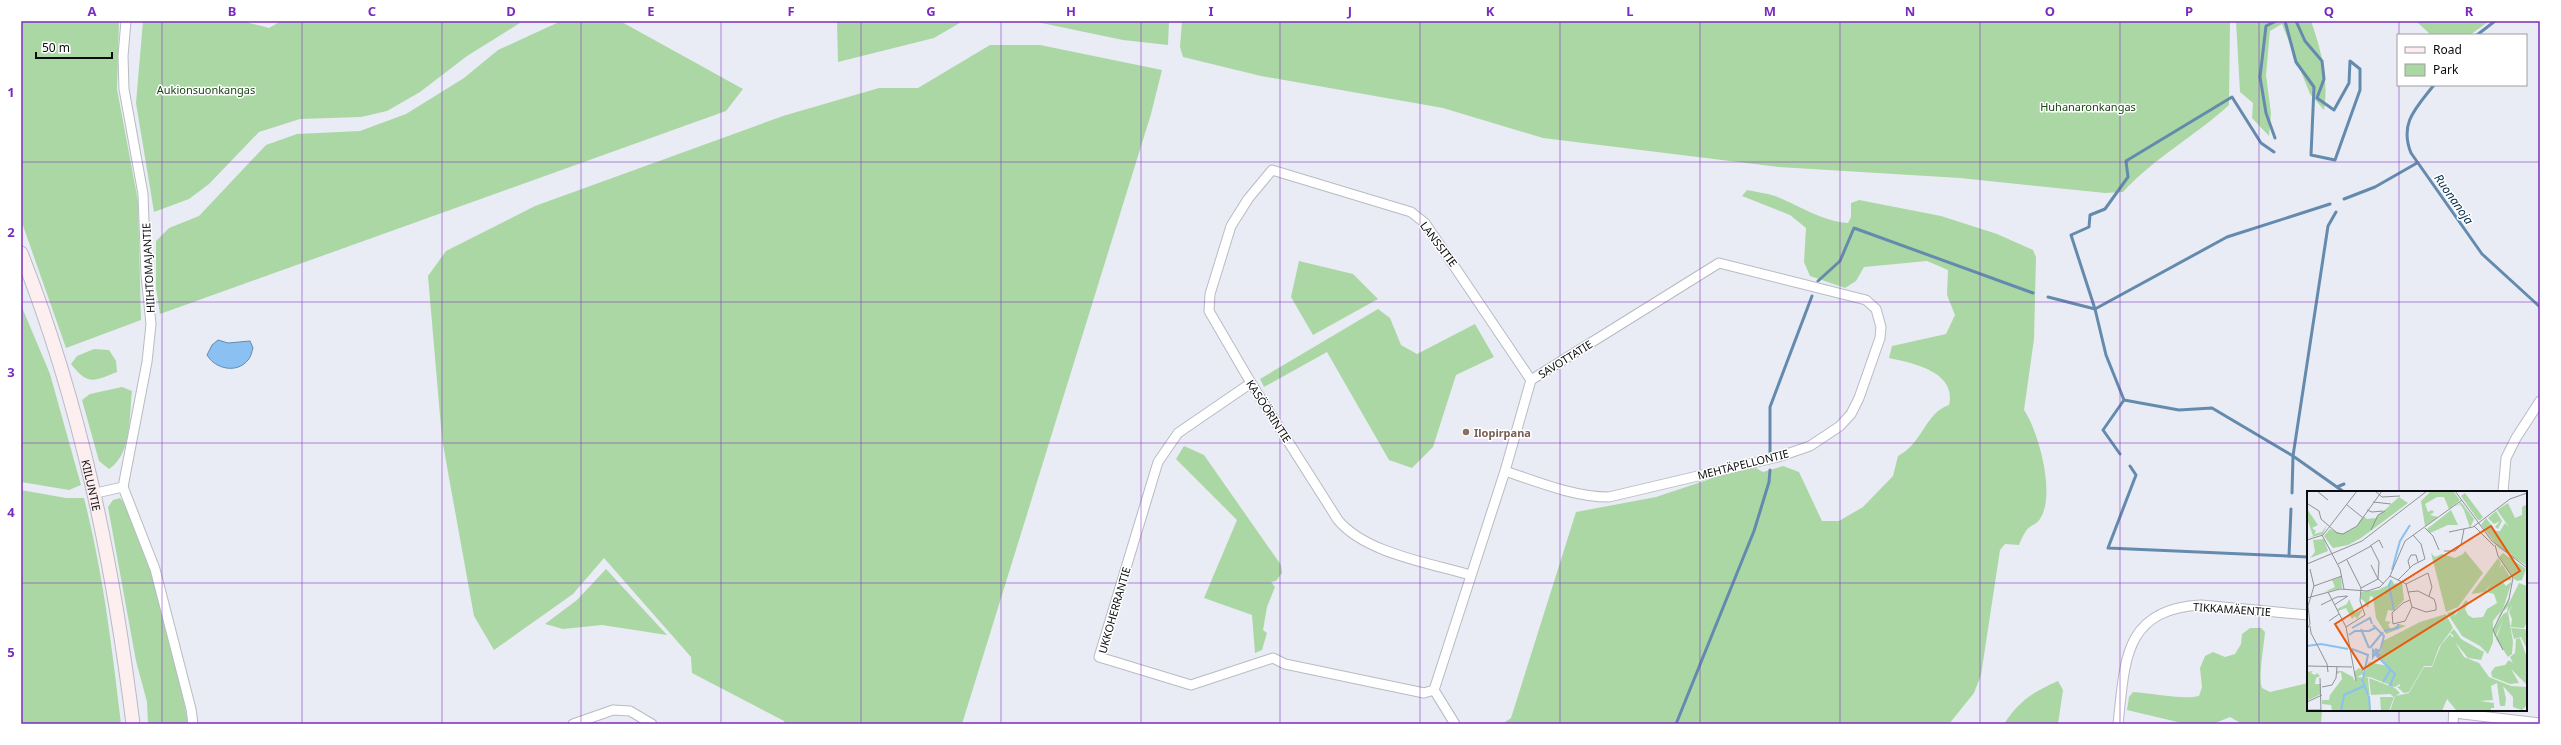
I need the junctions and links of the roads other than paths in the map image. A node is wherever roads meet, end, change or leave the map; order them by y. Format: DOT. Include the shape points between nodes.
graph roads {
  1 [pos="126,21"];
  2 [pos="1272,170"];
  3 [pos="21,254"];
  4 [pos="1866,300"];
  5 [pos="1531,380"];
  6 [pos="1251,383"];
  7 [pos="2540,401"];
  8 [pos="1505,471"];
  9 [pos="122,487"];
  10 [pos="2503,491"];
  11 [pos="96,493"];
  12 [pos="1470,575"];
  13 [pos="2307,615"];
  14 [pos="1434,690"];
  15 [pos="2454,711"];
  16 [pos="2540,723"];
  17 [pos="133,724"];
  18 [pos="193,724"];
  19 [pos="573,724"];
  20 [pos="652,724"];
  21 [pos="1455,724"];
  22 [pos="2118,724"];
  23 [pos="2452,724"];
  1 -- 9 [label="street, HIIHTOMAJANTIE" via="124,89 143,194 151,324 147,362"];
  2 -- 5 [label="street, LANSSITIE" via="1411,212 1426,223"];
  2 -- 6 [label="street, KASÖÖRINTIE" via="1248,199 1231,226 1210,294 1209,311"];
  3 -- 11 [label="street, KIILUNTIE" via="51,338"];
  4 -- 5 [label="street, SAVOTTATIE" via="1719,262"];
  4 -- 8 [label="street, MEHTÄPELLONTIE" via="1876,309 1881,327 1880,338 1859,398 1851,414 1840,426 1810,446 1778,457 1609,497 1571,492"];
  5 -- 8 [label="street, SAVOTTATIE"];
  6 -- 12 [label="street, KASÖÖRINTIE" via="1347,530 1384,550"];
  6 -- 14 [label="street, UKKOHERRANTIE" via="1178,433 1158,462 1099,657 1191,685 1273,658 1285,664 1424,693"];
  7 -- 10 [label="street" via="2506,458"];
  8 -- 12 [label="street, SAVOTTATIE"];
  9 -- 11 [label="street"];
  9 -- 18 [label="street" via="155,569"];
  11 -- 17 [label="street, KIILUNTIE" via="111,570"];
  12 -- 14 [label="street, SAVOTTATIE"];
  13 -- 22 [label="street, TIKKAMÄENTIE" via="2201,606 2184,606 2160,614 2140,631 2128,654"];
  14 -- 21 [label="street"];
  15 -- 16 [label="street"];
  15 -- 23 [label="street"];
  19 -- 20 [label="street" via="613,710 630,710"];
}
